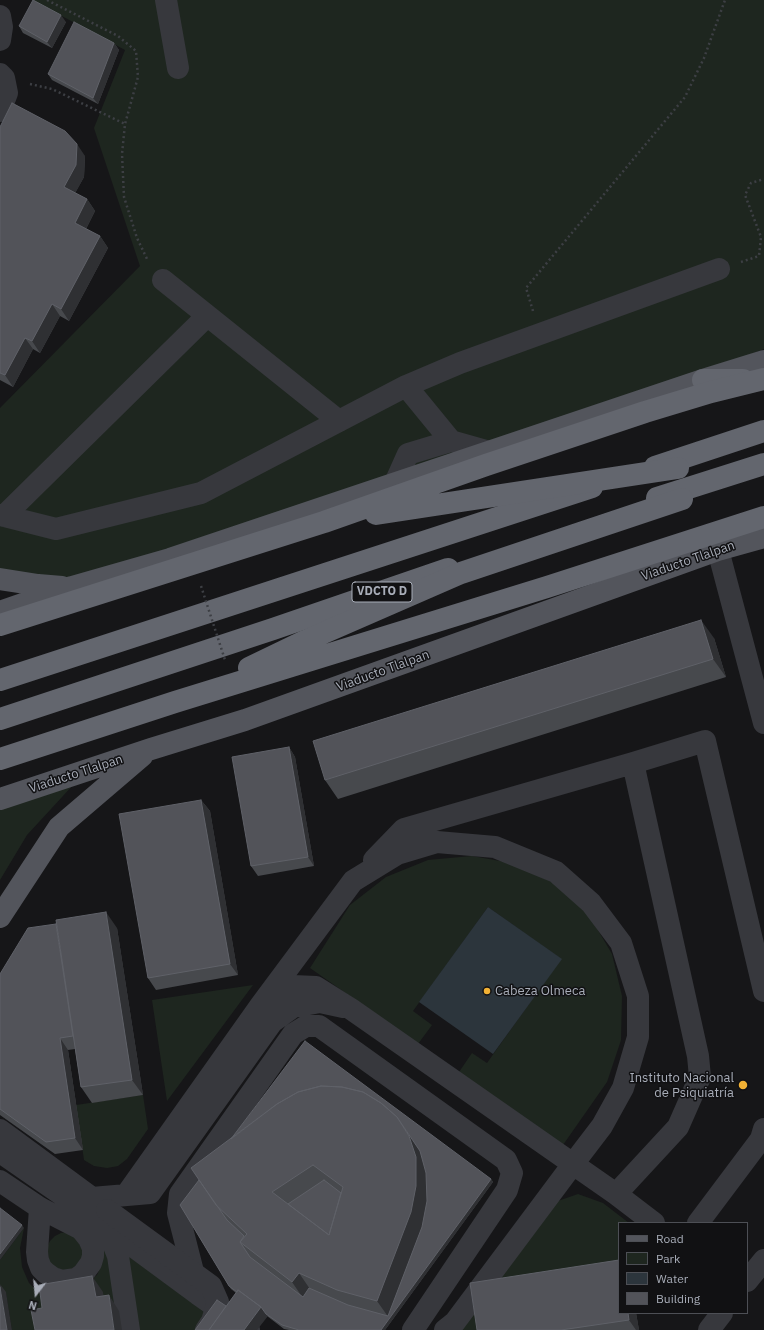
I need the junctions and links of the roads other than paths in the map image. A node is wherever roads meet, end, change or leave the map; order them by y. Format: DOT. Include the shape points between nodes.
graph roads {
  1 [pos="166,0"];
  2 [pos="0,16"];
  3 [pos="0,40"];
  4 [pos="178,68"];
  5 [pos="2,76"];
  6 [pos="0,111"];
  7 [pos="719,269"];
  8 [pos="163,280"];
  9 [pos="207,316"];
  10 [pos="764,361"];
  11 [pos="764,379"];
  12 [pos="703,380"];
  13 [pos="406,386"];
  14 [pos="339,421"];
  15 [pos="764,432"];
  16 [pos="764,440"];
  17 [pos="451,441"];
  18 [pos="490,452"];
  19 [pos="764,464"];
  20 [pos="764,472"];
  21 [pos="395,483"];
  22 [pos="2,516"];
  23 [pos="324,522"];
  24 [pos="764,533"];
  25 [pos="718,550"];
  26 [pos="0,579"];
  27 [pos="72,587"];
  28 [pos="0,612"];
  29 [pos="0,625"];
  30 [pos="0,680"];
  31 [pos="175,702"];
  32 [pos="0,719"];
  33 [pos="764,723"];
  34 [pos="151,749"];
  35 [pos="0,759"];
  36 [pos="633,764"];
  37 [pos="0,799"];
  38 [pos="353,881"];
  39 [pos="0,916"];
  40 [pos="764,991"];
  41 [pos="260,1006"];
  42 [pos="351,1009"];
  43 [pos="764,1129"];
  44 [pos="0,1130"];
  45 [pos="0,1152"];
  46 [pos="573,1164"];
  47 [pos="0,1181"];
  48 [pos="616,1194"];
  49 [pos="126,1195"];
  50 [pos="40,1208"];
  51 [pos="94,1215"];
  52 [pos="653,1222"];
  53 [pos="699,1222"];
  54 [pos="764,1260"];
  55 [pos="748,1280"];
  56 [pos="199,1295"];
  57 [pos="721,1314"];
  58 [pos="129,1330"];
  59 [pos="206,1330"];
  60 [pos="249,1330"];
  61 [pos="413,1330"];
  62 [pos="445,1330"];
  63 [pos="709,1330"];
  1 -- 4 [label="street"];
  2 -- 3 [label="street"];
  5 -- 6 [label="street" via="7,93"];
  7 -- 13 [label="street" via="460,363"];
  8 -- 9 [label="street"];
  9 -- 14 [label="street"];
  9 -- 22 [label="street"];
  10 -- 12 [label="main road"];
  11 -- 12 [label="highway"];
  11 -- 23 [label="highway, bridge" via="645,412"];
  12 -- 18 [label="main road"];
  13 -- 14 [label="street"];
  13 -- 17 [label="street"];
  14 -- 22 [label="street" via="201,493 56,529"];
  15 -- 30 [label="highway, VDCTO D"];
  16 -- 23 [label="highway, bridge" via="678,468"];
  17 -- 18 [label="street"];
  17 -- 21 [label="street" via="408,454"];
  18 -- 21 [label="main road"];
  19 -- 32 [label="highway, VDCTO D"];
  20 -- 31 [label="highway, bridge" via="461,573 305,641"];
  21 -- 27 [label="main road" via="170,559"];
  23 -- 29 [label="highway, bridge"];
  24 -- 25 [label="main road, Viaducto Tlalpan"];
  24 -- 31 [label="highway, bridge" via="547,587"];
  25 -- 33 [label="street"];
  25 -- 34 [label="main road, Viaducto Tlalpan" via="245,720"];
  26 -- 27 [label="main road"];
  27 -- 28 [label="main road"];
  31 -- 35 [label="highway, bridge"];
  34 -- 37 [label="main road, Viaducto Tlalpan"];
  34 -- 39 [label="main road" via="59,827"];
  36 -- 38 [label="street" via="404,829"];
  36 -- 40 [label="street" via="705,741"];
  36 -- 48 [label="street" via="698,1056 700,1077 678,1127"];
  38 -- 41 [label="street"];
  38 -- 46 [label="street" via="397,854 437,842 495,847 556,872 591,903 621,943 638,996 638,1037 623,1088 602,1126"];
  41 -- 42 [label="street" via="293,986 316,987"];
  41 -- 49 [label="street"];
  42 -- 46 [label="street"];
  42 -- 49 [label="street" via="320,1002 293,1007 272,1022 150,1193"];
  43 -- 53 [label="street" via="761,1138"];
  44 -- 51 [label="street"];
  45 -- 51 [label="street"];
  46 -- 48 [label="street"];
  46 -- 62 [label="street" via="455,1322"];
  47 -- 50 [label="street"];
  48 -- 52 [label="street"];
  49 -- 51 [label="street"];
  50 -- 51 [label="street"];
  50 -- 51 [label="street" via="38,1260 46,1273 62,1281 76,1279 91,1263 93,1248 89,1239"];
  51 -- 56 [label="street"];
  51 -- 58 [label="street" via="118,1256"];
  51 -- 59 [label="street, bridge" via="211,1286 218,1302"];
  54 -- 55 [label="street"];
  56 -- 60 [label="street"];
  56 -- 61 [label="street" via="178,1213 180,1194 293,1034 306,1026 319,1026 506,1160 512,1173 507,1190"];
  57 -- 63 [label="street"];
}
